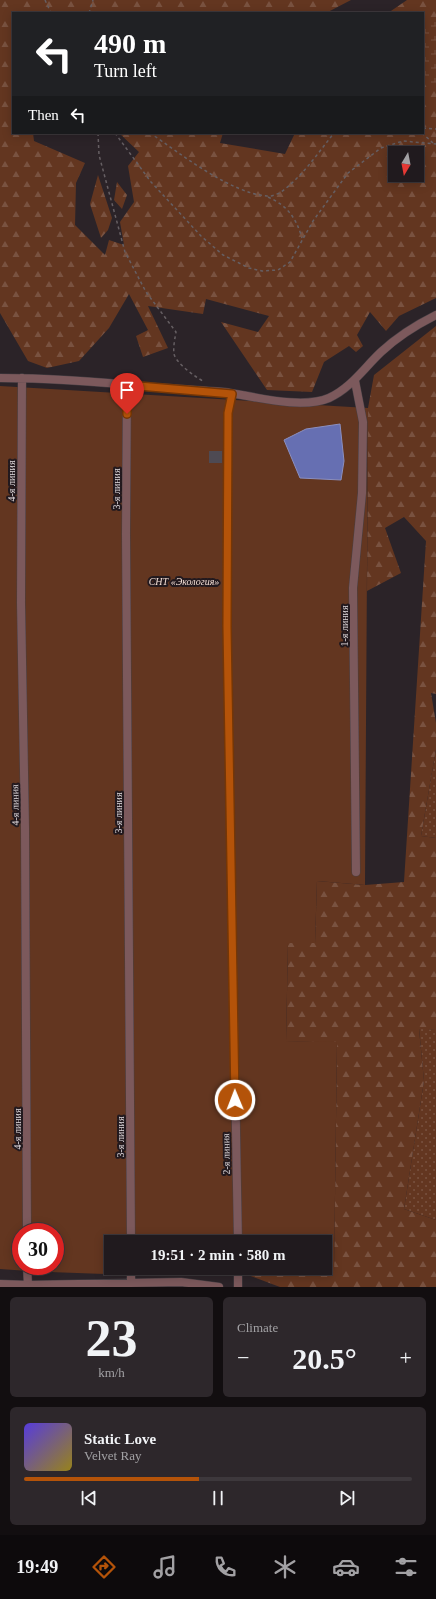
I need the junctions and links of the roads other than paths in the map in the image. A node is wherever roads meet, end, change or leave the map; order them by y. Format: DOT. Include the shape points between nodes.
graph roads {
  1 [pos="436,315"];
  2 [pos="0,378"];
  3 [pos="22,378"];
  4 [pos="355,381"];
  5 [pos="127,385"];
  6 [pos="232,394"];
  7 [pos="356,872"];
  8 [pos="27,1223"];
  9 [pos="131,1235"];
  10 [pos="238,1235"];
  11 [pos="28,1275"];
  12 [pos="131,1275"];
  13 [pos="238,1275"];
  14 [pos="131,1283"];
  15 [pos="0,1284"];
  16 [pos="28,1285"];
  17 [pos="219,1287"];
  18 [pos="238,1287"];
  1 -- 4 [label="street" via="394,340"];
  2 -- 3 [label="street"];
  3 -- 5 [label="street"];
  3 -- 8 [label="street, 4-я линия" via="21,603"];
  4 -- 6 [label="street" via="330,397 309,402"];
  4 -- 7 [label="street, 1-я линия" via="363,422 362,493 353,588"];
  5 -- 6 [label="street"];
  5 -- 9 [label="street, 3-я линия"];
  6 -- 10 [label="street, 2-я линия" via="228,413 227,627"];
  11 -- 16 [label="street"];
  12 -- 14 [label="street"];
  13 -- 18 [label="street"];
  14 -- 16 [label="street"];
  14 -- 17 [label="street" via="181,1282"];
  15 -- 16 [label="street"];
}
